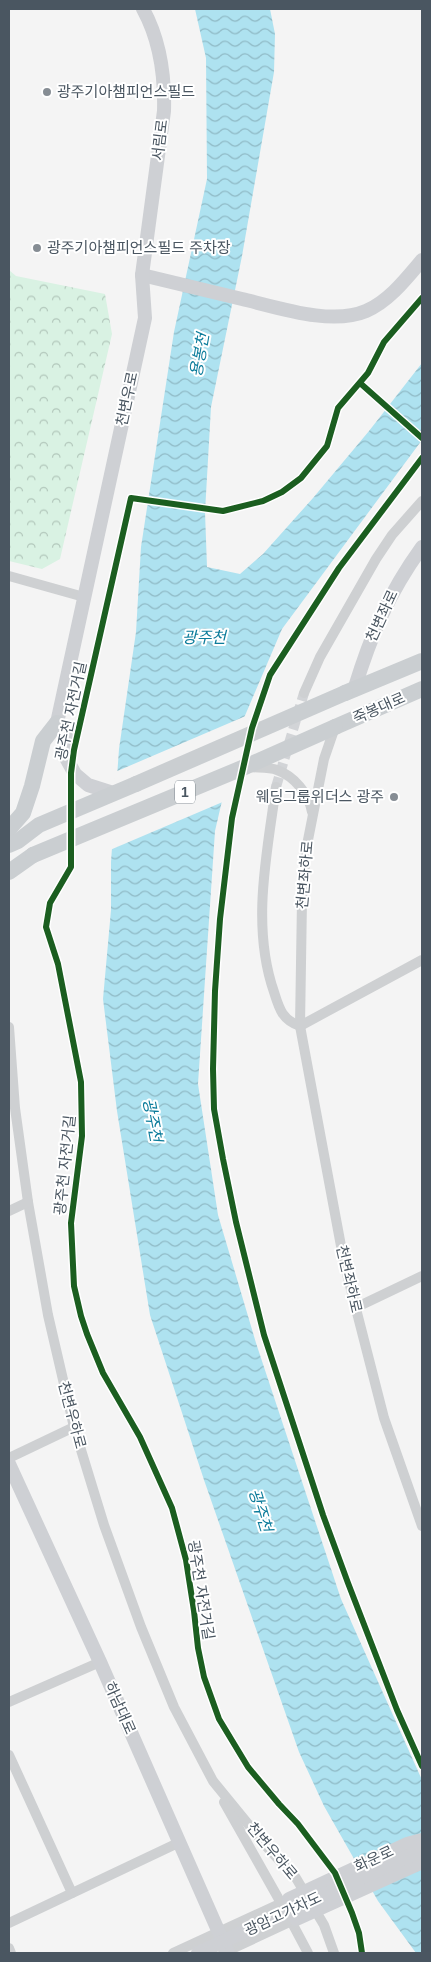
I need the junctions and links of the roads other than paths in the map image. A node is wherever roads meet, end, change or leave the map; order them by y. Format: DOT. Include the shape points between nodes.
graph roads {
  1 [pos="143,9"];
  2 [pos="422,260"];
  3 [pos="142,275"];
  4 [pos="422,501"];
  5 [pos="422,547"];
  6 [pos="9,576"];
  7 [pos="84,597"];
  8 [pos="422,661"];
  9 [pos="422,689"];
  10 [pos="350,691"];
  11 [pos="304,693"];
  12 [pos="57,722"];
  13 [pos="336,727"];
  14 [pos="247,766"];
  15 [pos="276,787"];
  16 [pos="113,793"];
  17 [pos="312,813"];
  18 [pos="39,825"];
  19 [pos="9,829"];
  20 [pos="9,845"];
  21 [pos="33,855"];
  22 [pos="9,858"];
  23 [pos="9,872"];
  24 [pos="422,960"];
  25 [pos="300,1026"];
  26 [pos="9,1027"];
  27 [pos="28,1202"];
  28 [pos="9,1211"];
  29 [pos="422,1276"];
  30 [pos="355,1308"];
  31 [pos="74,1427"];
  32 [pos="9,1458"];
  33 [pos="9,1464"];
  34 [pos="422,1526"];
  35 [pos="100,1662"];
  36 [pos="9,1702"];
  37 [pos="9,1754"];
  38 [pos="213,1781"];
  39 [pos="422,1840"];
  40 [pos="180,1842"];
  41 [pos="422,1850"];
  42 [pos="422,1862"];
  43 [pos="72,1893"];
  44 [pos="285,1901"];
  45 [pos="294,1920"];
  46 [pos="9,1922"];
  47 [pos="219,1932"];
  48 [pos="9,1948"];
  49 [pos="11,1953"];
  50 [pos="173,1953"];
  51 [pos="198,1953"];
  52 [pos="226,1953"];
  53 [pos="308,1953"];
  54 [pos="334,1953"];
  1 -- 3 [label="street, 서림로" via="157,46 164,111"];
  2 -- 3 [label="street" via="380,303 348,316 301,312"];
  3 -- 7 [label="street, 천변우로" via="145,318"];
  4 -- 11 [label="street" via="376,559 320,657"];
  5 -- 10 [label="street, 천변좌로" via="382,611"];
  6 -- 7 [label="street"];
  7 -- 12 [label="street, 천변우로"];
  8 -- 10 [label="main road, 죽봉대로 / 1"];
  9 -- 13 [label="main road, 죽봉대로 / 1"];
  10 -- 16 [label="main road, 1, bridge"];
  12 -- 16 [label="street" via="66,736 65,756 75,774 88,785"];
  12 -- 19 [label="main road" via="43,741 22,813"];
  13 -- 14 [label="main road, 1, bridge"];
  13 -- 17 [label="street, 천변좌하로" via="324,759"];
  14 -- 17 [label="street" via="288,775 310,801"];
  14 -- 21 [label="main road, 1, bridge"];
  15 -- 25 [label="street" via="264,870 263,930 267,966 279,1008 289,1023"];
  16 -- 18 [label="main road, 1"];
  17 -- 25 [label="street, 천변좌하로" via="302,900"];
  18 -- 19 [label="main road"];
  18 -- 20 [label="main road, 1"];
  21 -- 22 [label="main road, 1"];
  21 -- 23 [label="main road"];
  24 -- 25 [label="street"];
  25 -- 30 [label="street, 천변좌하로"];
  26 -- 27 [label="street, 천변우하로" via="15,1108"];
  27 -- 28 [label="street"];
  27 -- 31 [label="street, 천변우하로" via="48,1315"];
  29 -- 30 [label="street"];
  30 -- 34 [label="street, 천변좌하로" via="384,1418"];
  31 -- 32 [label="street"];
  31 -- 38 [label="street, 천변우하로" via="141,1627 174,1707"];
  33 -- 35 [label="street, 하남대로"];
  35 -- 36 [label="street"];
  35 -- 40 [label="street, 하남대로"];
  37 -- 43 [label="street"];
  38 -- 44 [label="street, 천변우하로"];
  38 -- 54 [label="street, 천변우하로" via="296,1878 324,1925"];
  39 -- 44 [label="street, 화운로, bridge"];
  40 -- 43 [label="street"];
  40 -- 47 [label="street, 하남대로"];
  41 -- 51 [label="street, 광암고가차도, bridge"];
  42 -- 45 [label="street, 화운로, bridge"];
  43 -- 46 [label="street"];
  44 -- 47 [label="street, 화운로"];
  45 -- 52 [label="street, 화운로"];
  45 -- 53 [label="street"];
  47 -- 50 [label="street, 화운로"];
  47 -- 52 [label="street, 하남대로"];
  48 -- 49 [label="street"];
}
